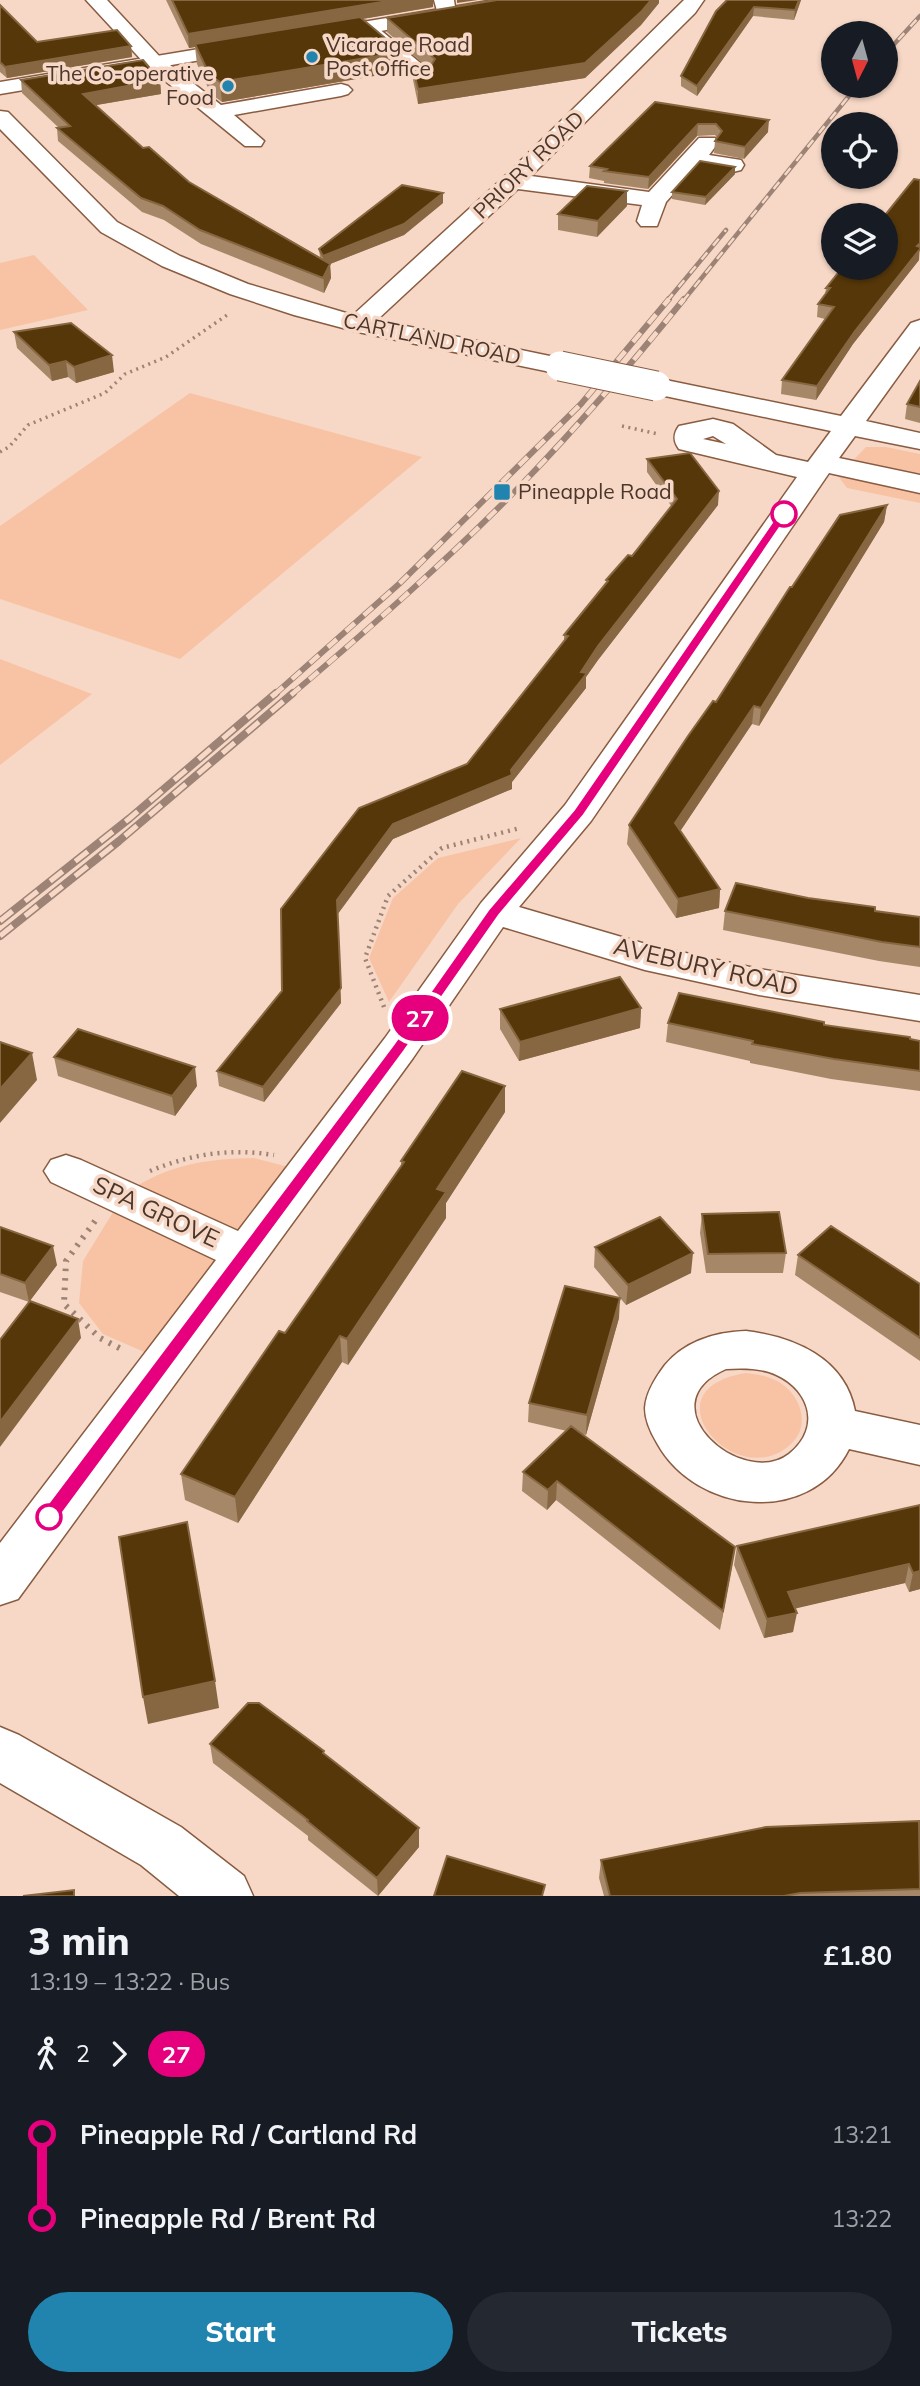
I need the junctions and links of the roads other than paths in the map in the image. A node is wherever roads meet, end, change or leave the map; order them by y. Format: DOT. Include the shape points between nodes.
graph roads {
  1 [pos="96,0"];
  2 [pos="529,0"];
  3 [pos="694,0"];
  4 [pos="445,7"];
  5 [pos="365,27"];
  6 [pos="298,38"];
  7 [pos="271,43"];
  8 [pos="154,62"];
  9 [pos="423,75"];
  10 [pos="0,88"];
  11 [pos="340,96"];
  12 [pos="216,112"];
  13 [pos="0,117"];
  14 [pos="253,141"];
  15 [pos="733,165"];
  16 [pos="513,181"];
  17 [pos="358,324"];
  18 [pos="920,328"];
  19 [pos="848,428"];
  20 [pos="920,441"];
  21 [pos="766,461"];
  22 [pos="819,467"];
  23 [pos="920,484"];
  24 [pos="494,912"];
  25 [pos="920,1008"];
  26 [pos="66,1171"];
  27 [pos="245,1254"];
  28 [pos="834,1426"];
  29 [pos="920,1445"];
  30 [pos="0,1583"];
  31 [pos="0,1754"];
  32 [pos="224,1896"];
  1 -- 8 [label="street"];
  2 -- 4 [label="street"];
  3 -- 16 [label="street, PRIORY ROAD"];
  4 -- 5 [label="street"];
  5 -- 6 [label="street"];
  5 -- 9 [label="street"];
  7 -- 8 [label="street"];
  8 -- 10 [label="street"];
  8 -- 12 [label="street"];
  11 -- 12 [label="street"];
  12 -- 14 [label="street"];
  13 -- 17 [label="street, CARTLAND ROAD" via="110,228 171,261 269,301"];
  15 -- 16 [label="street" via="700,151 652,211"];
  16 -- 17 [label="street, PRIORY ROAD"];
  17 -- 19 [label="street, CARTLAND ROAD, bridge"];
  18 -- 19 [label="street"];
  19 -- 20 [label="street, CARTLAND ROAD"];
  19 -- 22 [label="street"];
  21 -- 22 [label="street"];
  22 -- 23 [label="street"];
  22 -- 24 [label="street" via="578,813"];
  24 -- 25 [label="street, AVEBURY ROAD" via="645,957 760,982"];
  24 -- 27 [label="street"];
  26 -- 27 [label="street, SPA GROVE"];
  27 -- 30 [label="street"];
  28 -- 29 [label="street"];
  31 -- 32 [label="street" via="161,1846"];
}
